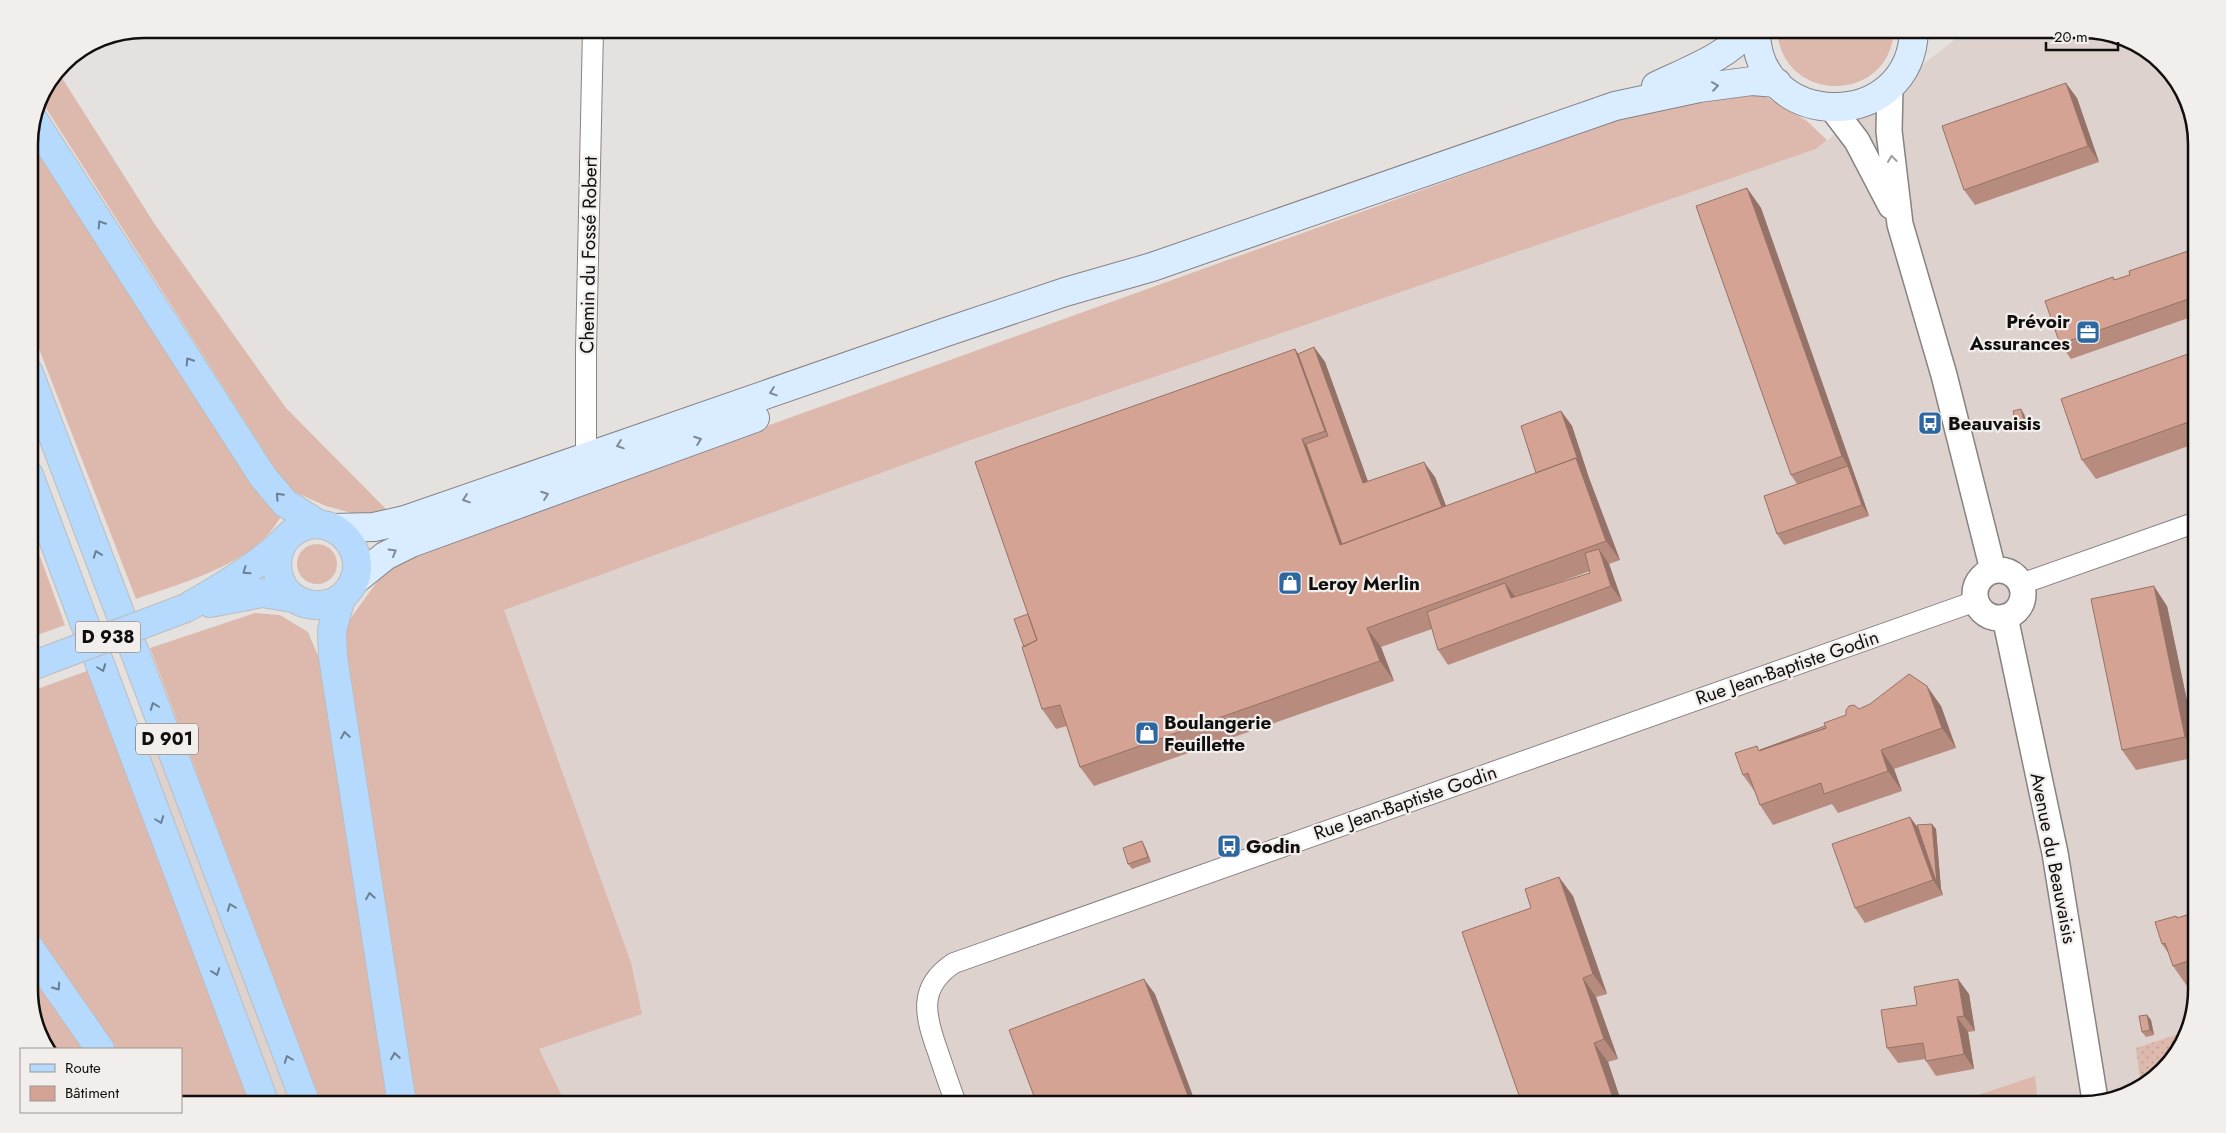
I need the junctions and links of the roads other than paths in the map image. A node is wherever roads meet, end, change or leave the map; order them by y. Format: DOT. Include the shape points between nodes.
graph roads {
  1 [pos="593,38"];
  2 [pos="1739,38"];
  3 [pos="1757,38"];
  4 [pos="1914,38"];
  5 [pos="1777,83"];
  6 [pos="1890,86"];
  7 [pos="1616,106"];
  8 [pos="1832,108"];
  9 [pos="39,127"];
  10 [pos="1900,224"];
  11 [pos="38,397"];
  12 [pos="586,469"];
  13 [pos="38,499"];
  14 [pos="2188,525"];
  15 [pos="326,526"];
  16 [pos="284,541"];
  17 [pos="1993,570"];
  18 [pos="2021,584"];
  19 [pos="347,590"];
  20 [pos="293,598"];
  21 [pos="1976,600"];
  22 [pos="186,608"];
  23 [pos="2005,617"];
  24 [pos="38,664"];
  25 [pos="38,960"];
  26 [pos="99,1048"];
  27 [pos="2095,1095"];
  28 [pos="262,1096"];
  29 [pos="303,1096"];
  30 [pos="401,1096"];
  31 [pos="953,1096"];
  1 -- 12 [label="street, Chemin du Fossé Robert"];
  2 -- 7 [label="main road" via="1724,51"];
  3 -- 5 [label="main road" via="1760,54"];
  4 -- 6 [label="main road" via="1908,59"];
  7 -- 5 [label="main road, one-way" via="1708,86 1752,81"];
  5 -- 8 [label="main road" via="1802,101"];
  6 -- 8 [label="main road" via="1863,103"];
  10 -- 6 [label="street, one-way" via="1889,131"];
  7 -- 12 [label="main road" via="1152,268 1070,302"];
  8 -- 10 [label="street" via="1857,141"];
  15 -- 9 [label="main road, one-way" via="285,503 263,477"];
  10 -- 17 [label="street" via="1944,375"];
  29 -- 11 [label="main road, D 901, one-way"];
  12 -- 15 [label="main road, one-way" via="394,523 365,528"];
  19 -- 12 [label="main road, one-way" via="385,556"];
  13 -- 28 [label="main road, D 901, one-way"];
  14 -- 18 [label="street"];
  15 -- 16 [label="main road" via="299,528"];
  15 -- 19 [label="main road" via="346,537 355,551 357,566"];
  16 -- 20 [label="main road" via="278,555 277,571 282,586"];
  16 -- 22 [label="main road, D 938, one-way" via="243,573"];
  17 -- 18 [label="street" via="2010,572"];
  17 -- 21 [label="street" via="1979,580"];
  18 -- 23 [label="street" via="2021,604"];
  19 -- 20 [label="main road" via="326,604 315,605"];
  30 -- 19 [label="main road, one-way" via="333,657 332,630"];
  20 -- 22 [label="main road, D 938" via="262,593"];
  21 -- 23 [label="street" via="1987,615"];
  21 -- 31 [label="street, Rue Jean-Baptiste Godin" via="954,962 937,977 926,1008 929,1027"];
  22 -- 24 [label="main road, D 938, bridge"];
  23 -- 27 [label="street, Avenue du Beauvaisis" via="2055,853"];
  25 -- 26 [label="main road, one-way"];
}
